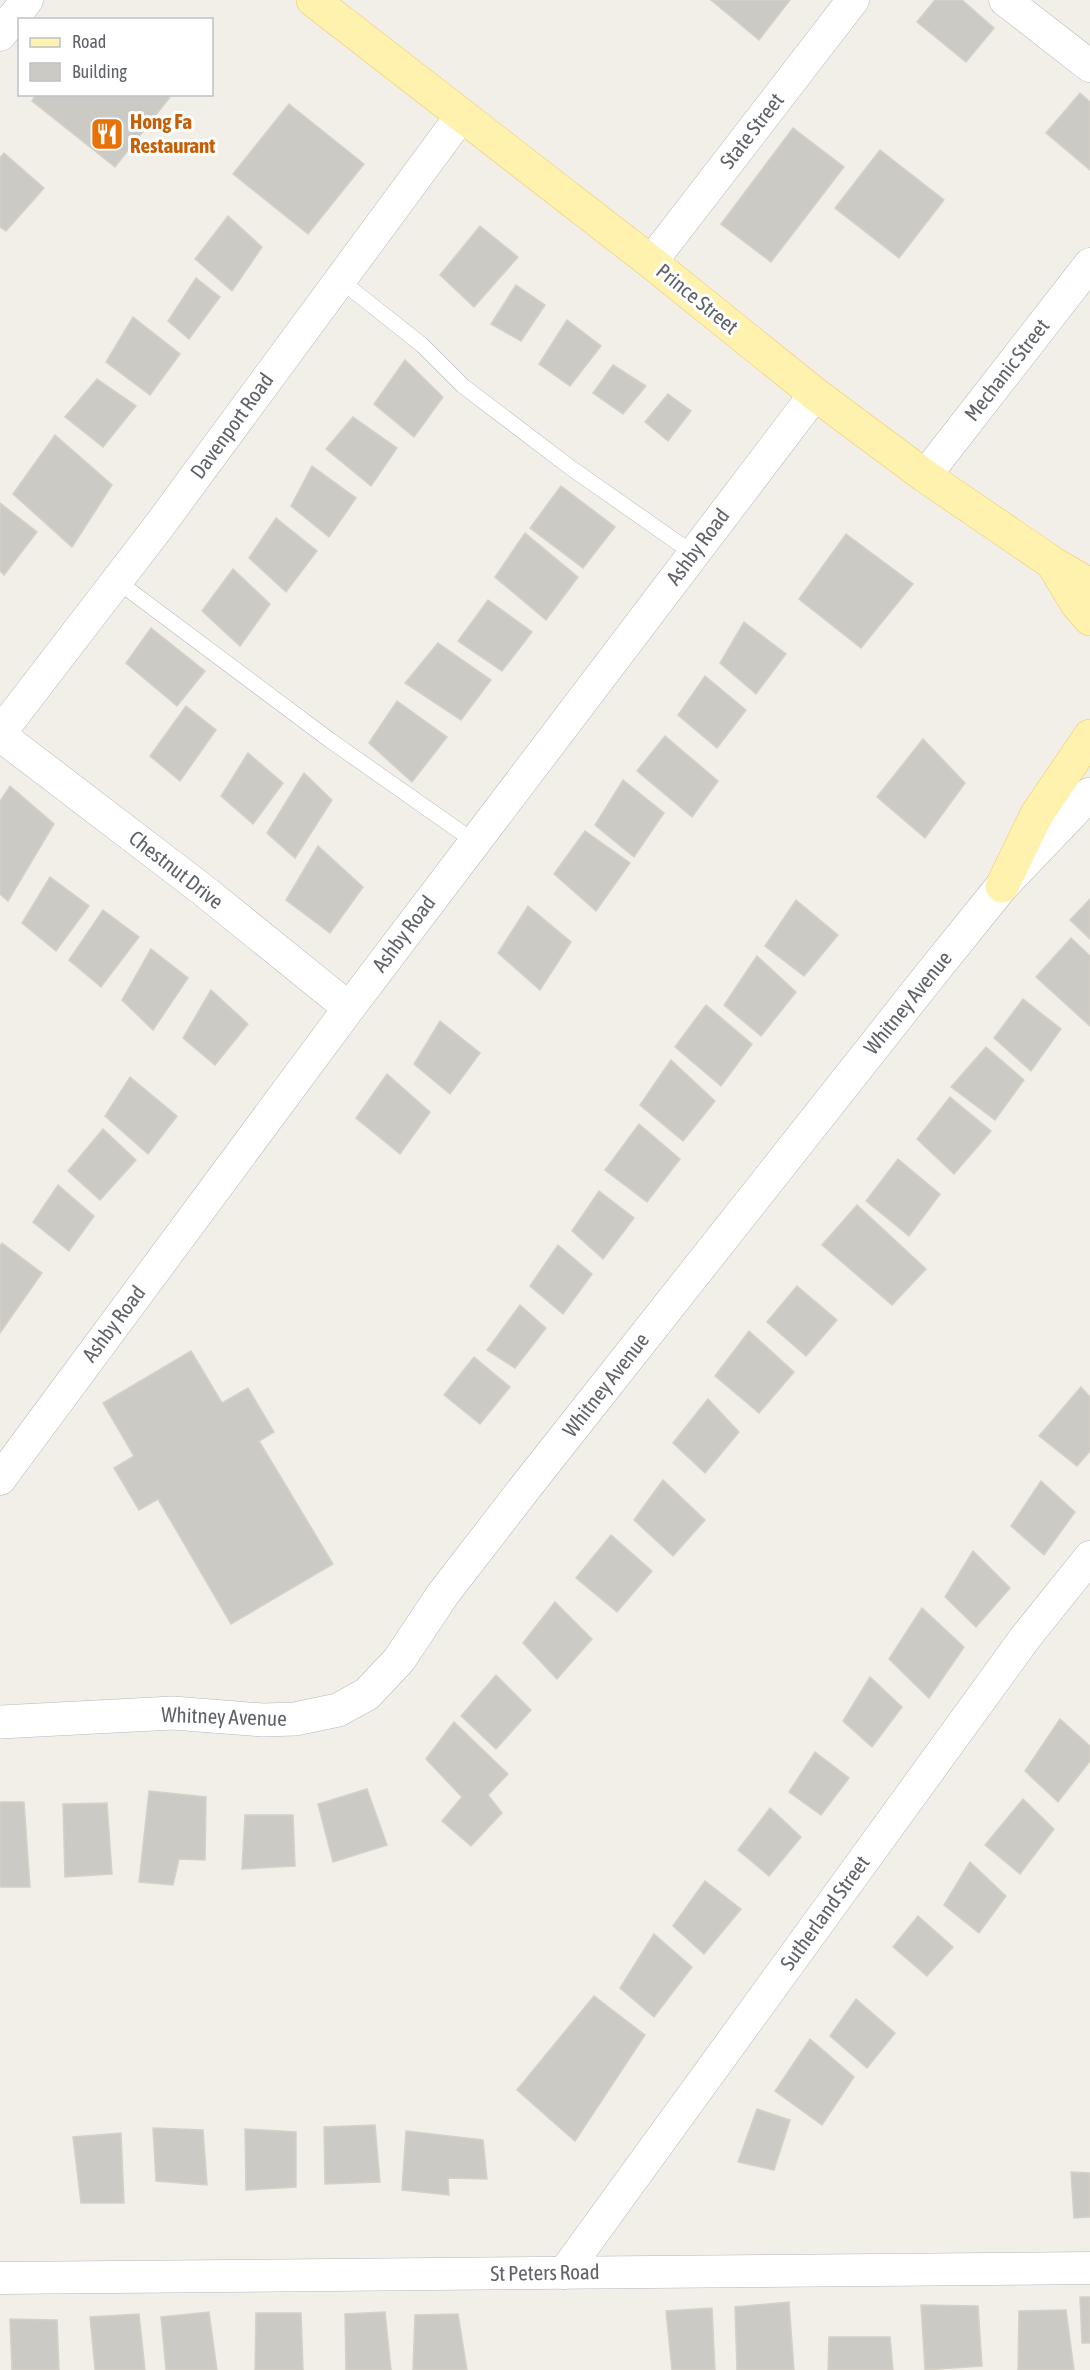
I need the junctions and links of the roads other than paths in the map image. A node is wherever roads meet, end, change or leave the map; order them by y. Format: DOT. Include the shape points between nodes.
graph roads {
  1 [pos="27,0"];
  2 [pos="313,0"];
  3 [pos="853,0"];
  4 [pos="1005,0"];
  5 [pos="0,34"];
  6 [pos="1090,66"];
  7 [pos="461,117"];
  8 [pos="651,262"];
  9 [pos="1090,264"];
  10 [pos="340,280"];
  11 [pos="815,394"];
  12 [pos="925,476"];
  13 [pos="694,554"];
  14 [pos="1053,564"];
  15 [pos="117,581"];
  16 [pos="1090,585"];
  17 [pos="1090,619"];
  18 [pos="0,734"];
  19 [pos="1090,736"];
  20 [pos="1090,794"];
  21 [pos="475,842"];
  22 [pos="1002,886"];
  23 [pos="349,1008"];
  24 [pos="0,1479"];
  25 [pos="1090,1557"];
  26 [pos="0,1722"];
  27 [pos="1090,2268"];
  28 [pos="564,2272"];
  29 [pos="0,2278"];
  1 -- 5 [label="street"];
  2 -- 7 [label="main road, Prince Street"];
  3 -- 8 [label="street, State Street"];
  4 -- 6 [label="street"];
  7 -- 8 [label="main road, Prince Street"];
  7 -- 10 [label="street, Davenport Road"];
  8 -- 11 [label="main road, Prince Street"];
  9 -- 12 [label="street, Mechanic Street"];
  10 -- 13 [label="lane" via="422,345 463,386"];
  10 -- 15 [label="street, Davenport Road"];
  11 -- 12 [label="main road, Prince Street"];
  11 -- 13 [label="street, Ashby Road"];
  12 -- 14 [label="main road, Prince Street"];
  13 -- 21 [label="street, Ashby Road"];
  14 -- 16 [label="main road, Prince Street"];
  14 -- 17 [label="main road"];
  15 -- 18 [label="street, Davenport Road"];
  15 -- 21 [label="lane" via="331,741"];
  18 -- 23 [label="street, Chestnut Drive"];
  19 -- 22 [label="main road" via="1037,814"];
  20 -- 22 [label="street, Whitney Avenue"];
  21 -- 23 [label="street, Ashby Road"];
  22 -- 26 [label="street, Whitney Avenue" via="521,1493 443,1594 399,1660 367,1694 338,1710 296,1719 173,1713"];
  23 -- 24 [label="street, Ashby Road"];
  25 -- 28 [label="street, Sutherland Street" via="1025,1638"];
  27 -- 28 [label="street, St Peters Road"];
  28 -- 29 [label="street, St Peters Road"];
}
